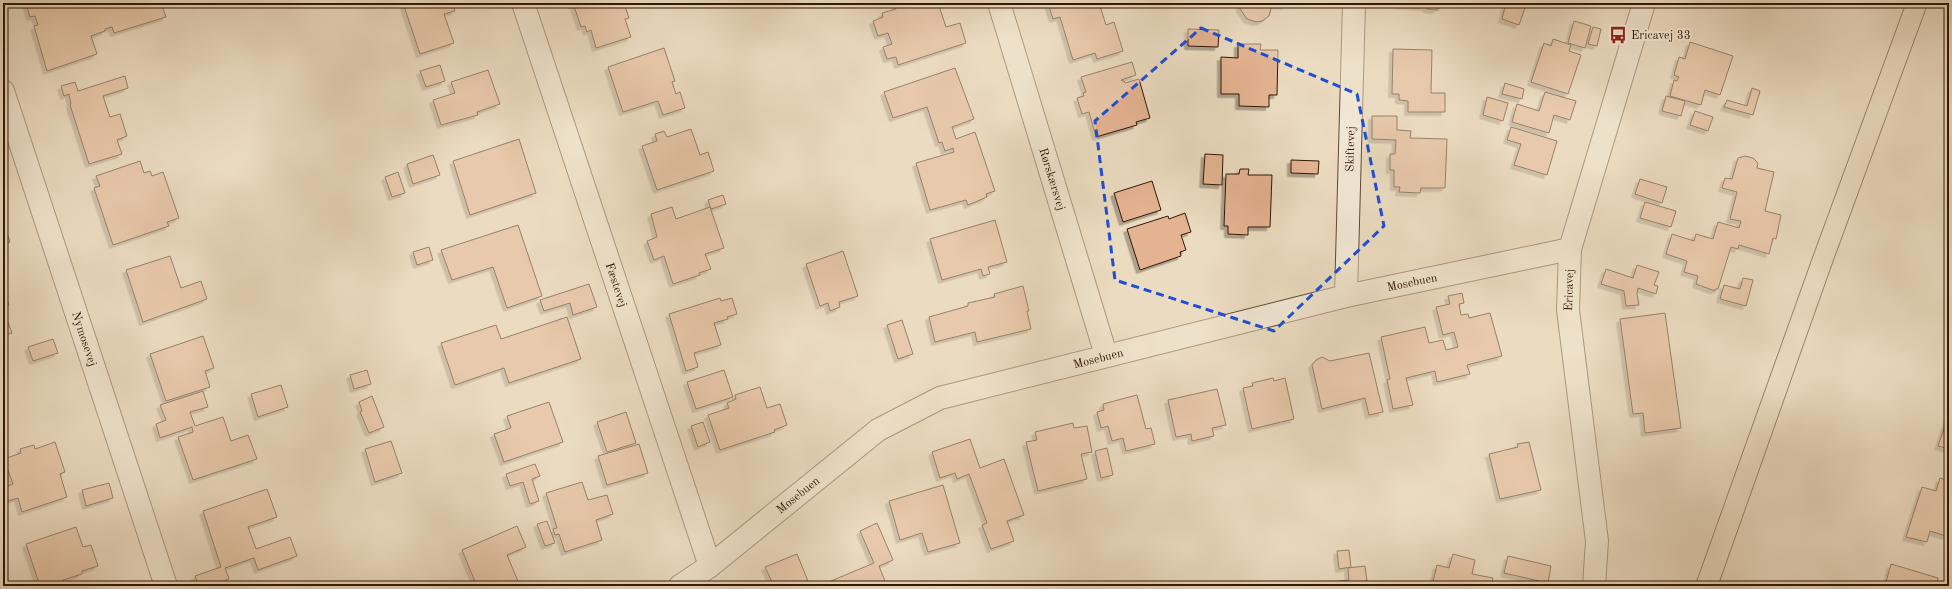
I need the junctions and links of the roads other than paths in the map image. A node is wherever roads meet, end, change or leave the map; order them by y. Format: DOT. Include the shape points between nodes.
graph roads {
  1 [pos="524,3"];
  2 [pos="999,3"];
  3 [pos="1354,3"];
  4 [pos="1644,3"];
  5 [pos="3,91"];
  6 [pos="1570,249"];
  7 [pos="1346,296"];
  8 [pos="1106,355"];
  9 [pos="710,566"];
  10 [pos="166,586"];
  11 [pos="680,586"];
  12 [pos="1594,586"];
  1 -- 9 [label="street, Fæstevej"];
  2 -- 8 [label="street, Rørskærsvej"];
  3 -- 7 [label="street, Skiftevej"];
  4 -- 6 [label="street, Ericavej"];
  5 -- 10 [label="street, Nymosevej"];
  6 -- 7 [label="street, Mosebuen"];
  6 -- 12 [label="street, Ericavej" via="1568,310 1597,541"];
  7 -- 8 [label="street, Mosebuen"];
  8 -- 9 [label="street, Mosebuen" via="940,398 878,430"];
  9 -- 11 [label="street, Mosebuen"];
}
